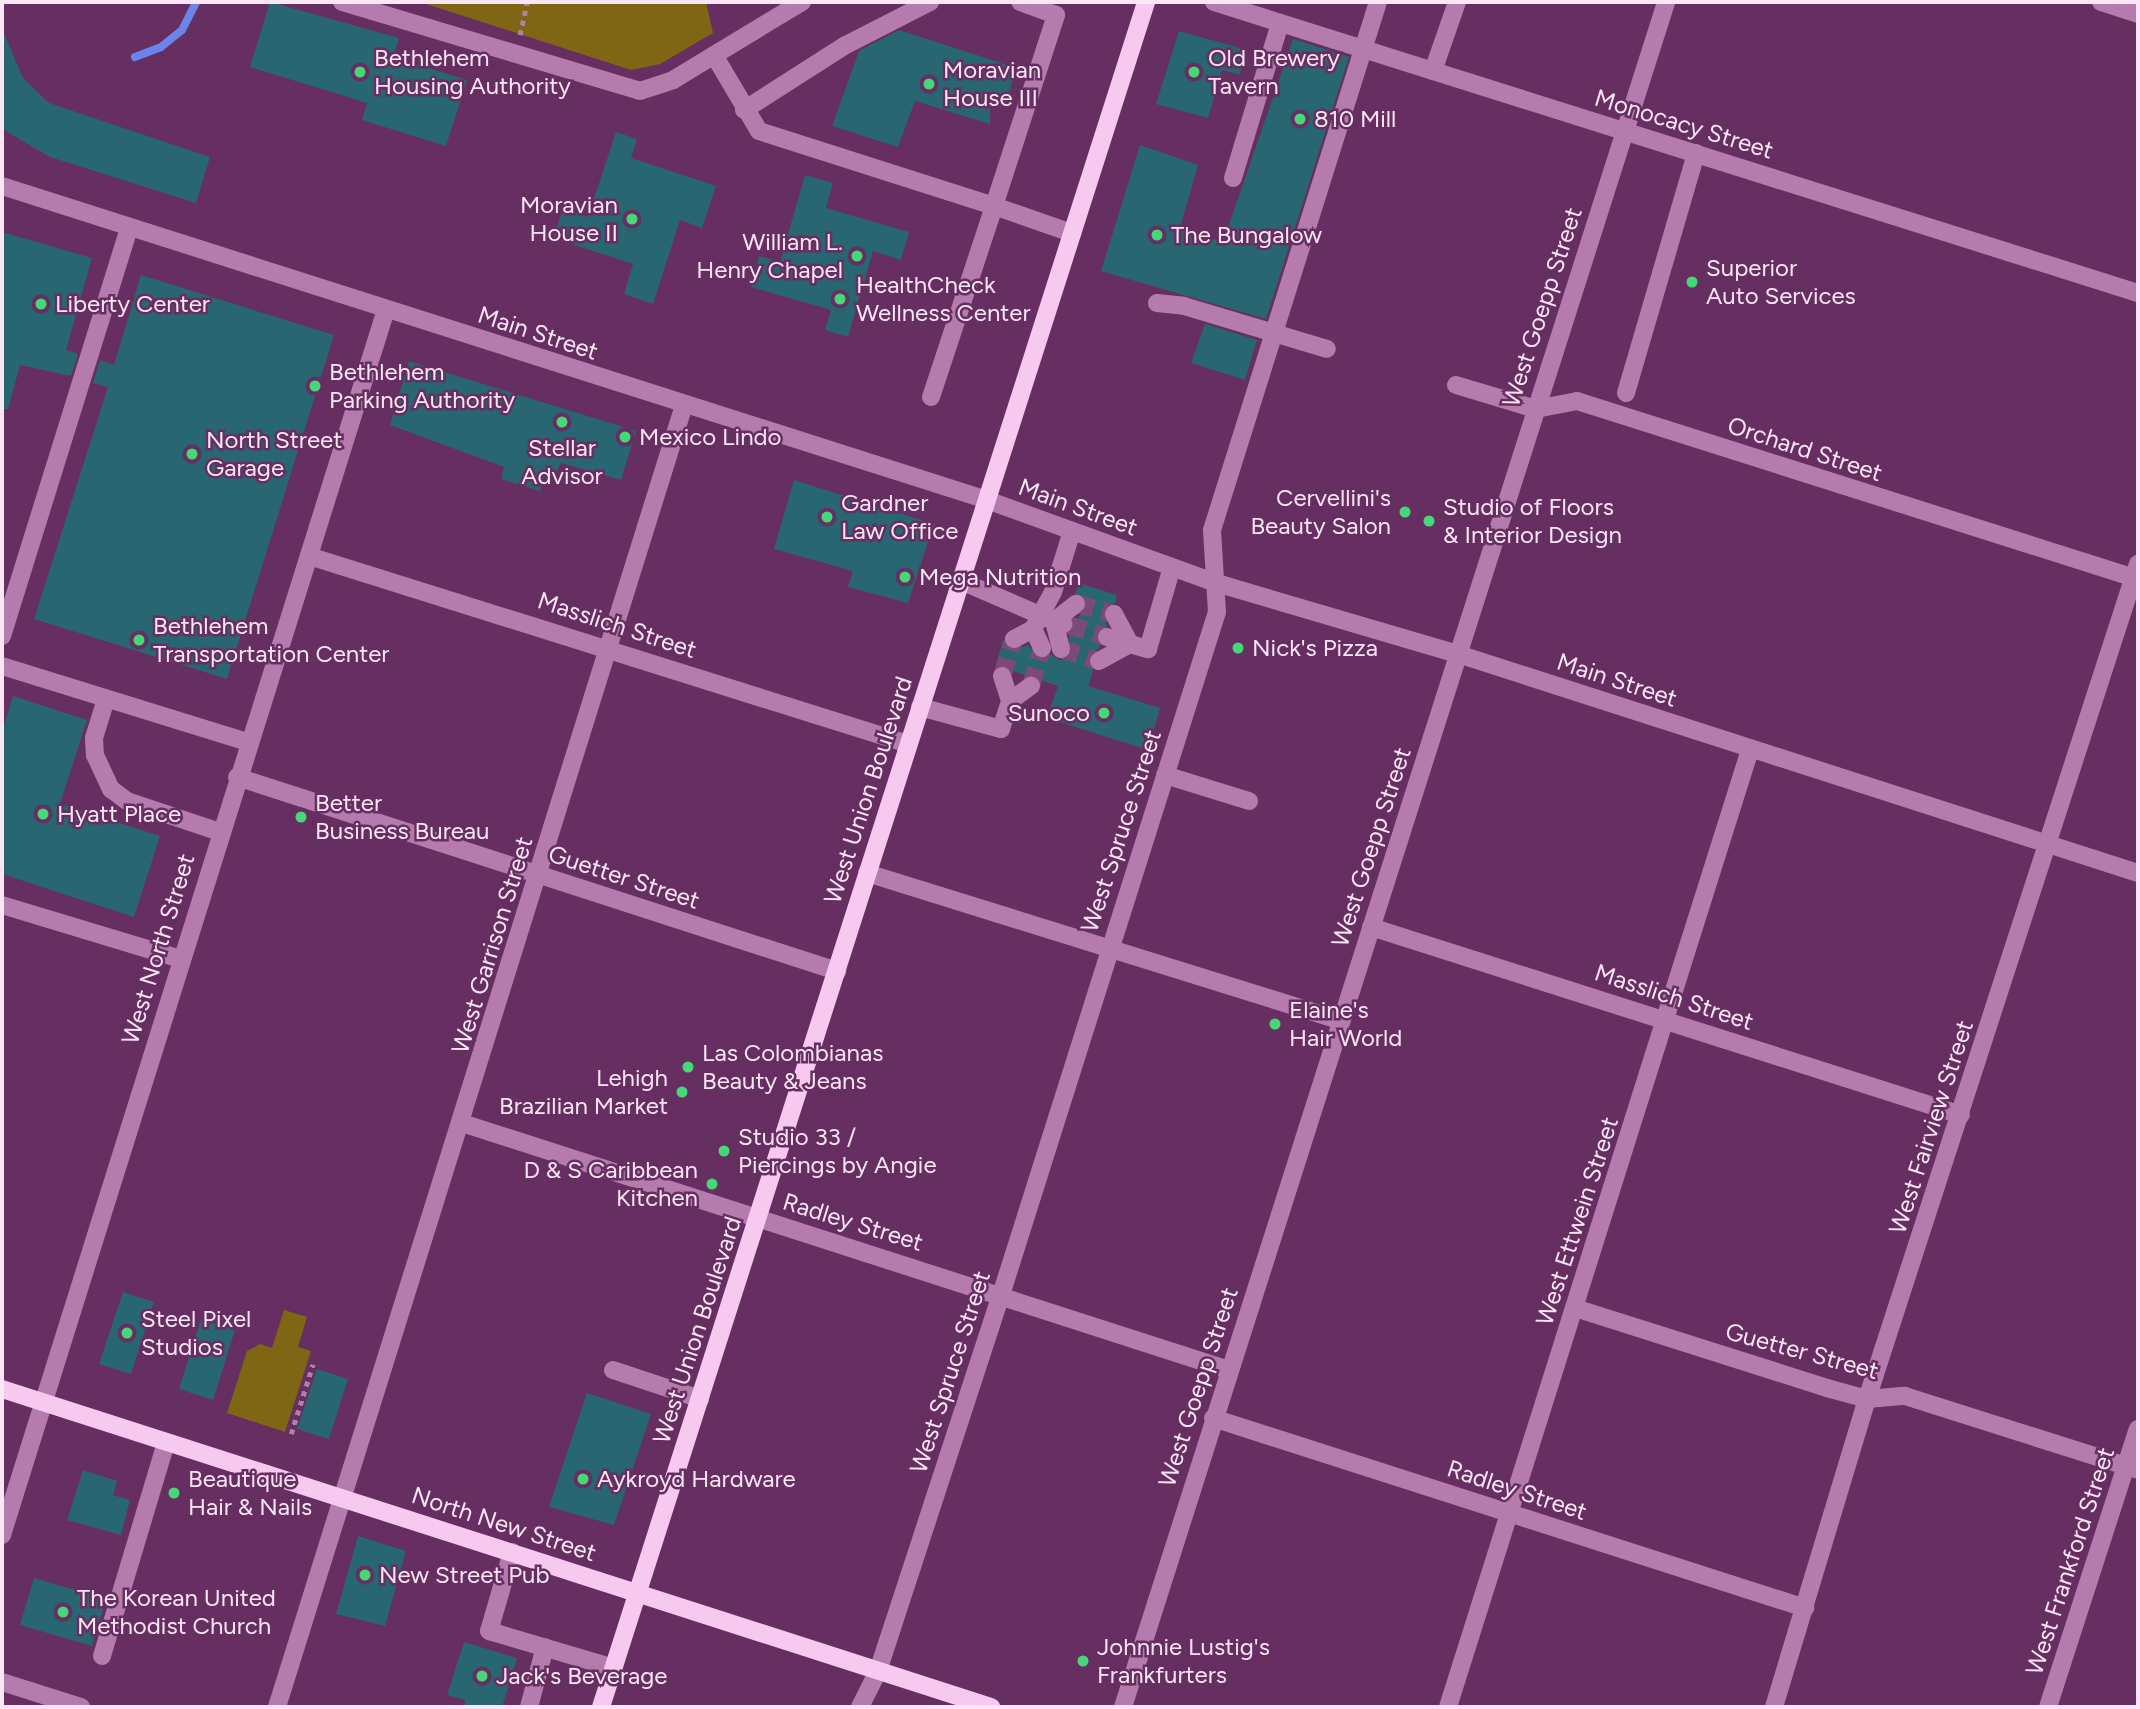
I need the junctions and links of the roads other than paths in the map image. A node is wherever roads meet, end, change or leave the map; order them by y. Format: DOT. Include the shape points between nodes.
graph roads {
  1 [pos="342,2"];
  2 [pos="802,2"];
  3 [pos="930,2"];
  4 [pos="1020,2"];
  5 [pos="1146,2"];
  6 [pos="1214,2"];
  7 [pos="1378,2"];
  8 [pos="1457,2"];
  9 [pos="1666,2"];
  10 [pos="2101,2"];
  11 [pos="2121,5"];
  12 [pos="2138,14"];
  13 [pos="1280,23"];
  14 [pos="1363,50"];
  15 [pos="714,55"];
  16 [pos="1433,71"];
  17 [pos="744,110"];
  18 [pos="1623,130"];
  19 [pos="1696,153"];
  20 [pos="1233,178"];
  21 [pos="2,187"];
  22 [pos="994,205"];
  23 [pos="129,227"];
  24 [pos="1072,233"];
  25 [pos="2138,293"];
  26 [pos="1157,303"];
  27 [pos="386,310"];
  28 [pos="1273,334"];
  29 [pos="1327,349"];
  30 [pos="1456,385"];
  31 [pos="1626,393"];
  32 [pos="931,397"];
  33 [pos="684,405"];
  34 [pos="1536,409"];
  35 [pos="987,500"];
  36 [pos="1072,531"];
  37 [pos="309,556"];
  38 [pos="1172,567"];
  39 [pos="2137,573"];
  40 [pos="961,581"];
  41 [pos="1213,582"];
  42 [pos="1076,604"];
  43 [pos="1114,614"];
  44 [pos="1048,623"];
  45 [pos="2,636"];
  46 [pos="1107,637"];
  47 [pos="1014,639"];
  48 [pos="1130,644"];
  49 [pos="610,648"];
  50 [pos="1042,648"];
  51 [pos="1061,649"];
  52 [pos="1458,654"];
  53 [pos="1100,661"];
  54 [pos="2,666"];
  55 [pos="1002,676"];
  56 [pos="1031,686"];
  57 [pos="106,699"];
  58 [pos="1010,701"];
  59 [pos="920,707"];
  60 [pos="248,742"];
  61 [pos="908,744"];
  62 [pos="1750,750"];
  63 [pos="1165,775"];
  64 [pos="237,777"];
  65 [pos="1249,801"];
  66 [pos="220,832"];
  67 [pos="2049,842"];
  68 [pos="867,873"];
  69 [pos="2138,873"];
  70 [pos="540,876"];
  71 [pos="2,905"];
  72 [pos="1371,927"];
  73 [pos="1109,950"];
  74 [pos="181,959"];
  75 [pos="837,971"];
  76 [pos="1341,1021"];
  77 [pos="1666,1021"];
  78 [pos="1961,1115"];
  79 [pos="462,1123"];
  80 [pos="758,1219"];
  81 [pos="1002,1295"];
  82 [pos="1575,1308"];
  83 [pos="612,1370"];
  84 [pos="1229,1370"];
  85 [pos="2,1389"];
  86 [pos="700,1399"];
  87 [pos="1867,1399"];
  88 [pos="44,1403"];
  89 [pos="1213,1418"];
  90 [pos="2138,1429"];
  91 [pos="166,1442"];
  92 [pos="2132,1468"];
  93 [pos="342,1498"];
  94 [pos="1510,1514"];
  95 [pos="2,1535"];
  96 [pos="512,1552"];
  97 [pos="637,1592"];
  98 [pos="1805,1608"];
  99 [pos="545,1647"];
  100 [pos="102,1656"];
  101 [pos="614,1668"];
  102 [pos="878,1671"];
  103 [pos="2,1682"];
  104 [pos="81,1707"];
  105 [pos="277,1707"];
  106 [pos="528,1707"];
  107 [pos="601,1707"];
  108 [pos="860,1707"];
  109 [pos="991,1707"];
  110 [pos="1123,1707"];
  111 [pos="1448,1707"];
  112 [pos="1774,1707"];
  113 [pos="2049,1707"];
  1 -- 15 [label="street" via="631,90 660,86"];
  2 -- 15 [label="street"];
  3 -- 17 [label="street" via="844,46"];
  4 -- 22 [label="street" via="1056,15"];
  5 -- 24 [label="main road, West Union Boulevard"];
  6 -- 13 [label="street, Monocacy Street"];
  7 -- 14 [label="street, West Spruce Street"];
  8 -- 16 [label="street"];
  9 -- 18 [label="street, West Goepp Street"];
  10 -- 11 [label="street"];
  11 -- 12 [label="street"];
  13 -- 14 [label="street, Monocacy Street"];
  13 -- 20 [label="street"];
  14 -- 16 [label="street, Monocacy Street"];
  14 -- 28 [label="street, West Spruce Street"];
  15 -- 17 [label="street"];
  16 -- 18 [label="street, Monocacy Street"];
  17 -- 22 [label="street" via="759,131 786,143"];
  18 -- 19 [label="street, Monocacy Street"];
  18 -- 34 [label="street, West Goepp Street"];
  19 -- 25 [label="street, Monocacy Street"];
  19 -- 31 [label="street"];
  21 -- 23 [label="street, Main Street"];
  22 -- 24 [label="street"];
  22 -- 32 [label="street"];
  23 -- 27 [label="street, Main Street"];
  23 -- 45 [label="street"];
  24 -- 35 [label="main road, West Union Boulevard"];
  26 -- 28 [label="street" via="1184,306"];
  27 -- 33 [label="street, Main Street"];
  27 -- 37 [label="street, West North Street"];
  28 -- 29 [label="street"];
  28 -- 41 [label="street, West Spruce Street" via="1212,530"];
  30 -- 34 [label="street, Orchard Street"];
  33 -- 35 [label="street, Main Street"];
  33 -- 49 [label="street, West Garrison Street"];
  34 -- 39 [label="street, Orchard Street" via="1577,401"];
  34 -- 52 [label="street, West Goepp Street"];
  35 -- 36 [label="street, Main Street"];
  35 -- 40 [label="main road, West Union Boulevard"];
  36 -- 38 [label="street, Main Street"];
  36 -- 44 [label="street"];
  37 -- 49 [label="street, Masslich Street"];
  37 -- 60 [label="street, West North Street"];
  38 -- 41 [label="street, Main Street"];
  38 -- 48 [label="street" via="1147,649"];
  39 -- 67 [label="street, West Fairview Street"];
  40 -- 44 [label="street" via="999,594"];
  40 -- 59 [label="main road, West Union Boulevard"];
  41 -- 52 [label="street, Main Street"];
  41 -- 63 [label="street, West Spruce Street" via="1217,612"];
  42 -- 44 [label="street"];
  43 -- 48 [label="street"];
  44 -- 47 [label="street"];
  44 -- 50 [label="street"];
  44 -- 51 [label="street"];
  46 -- 48 [label="street"];
  48 -- 53 [label="street"];
  49 -- 61 [label="street, Masslich Street"];
  49 -- 70 [label="street, West Garrison Street"];
  52 -- 62 [label="street, Main Street"];
  52 -- 72 [label="street, West Goepp Street"];
  54 -- 57 [label="street"];
  55 -- 58 [label="street"];
  56 -- 58 [label="street"];
  57 -- 60 [label="street"];
  57 -- 66 [label="street" via="93,738 94,755 111,789 127,801"];
  58 -- 59 [label="street" via="1001,729"];
  59 -- 61 [label="main road, West Union Boulevard"];
  60 -- 64 [label="street, West North Street"];
  61 -- 68 [label="main road, West Union Boulevard"];
  62 -- 67 [label="street, Main Street"];
  62 -- 77 [label="street, West Ettwein Street"];
  63 -- 65 [label="street"];
  63 -- 73 [label="street, West Spruce Street"];
  64 -- 66 [label="street, West North Street"];
  64 -- 70 [label="street, Guetter Street"];
  66 -- 74 [label="street, West North Street"];
  67 -- 69 [label="street, Main Street"];
  67 -- 78 [label="street, West Fairview Street"];
  68 -- 73 [label="street"];
  68 -- 75 [label="main road, West Union Boulevard"];
  70 -- 75 [label="street, Guetter Street"];
  70 -- 79 [label="street, West Garrison Street"];
  71 -- 74 [label="street"];
  72 -- 76 [label="street, West Goepp Street"];
  72 -- 77 [label="street, Masslich Street"];
  73 -- 76 [label="street"];
  73 -- 81 [label="street, West Spruce Street"];
  74 -- 88 [label="street, West North Street"];
  75 -- 80 [label="main road, West Union Boulevard"];
  76 -- 84 [label="street, West Goepp Street"];
  77 -- 78 [label="street, Masslich Street"];
  77 -- 82 [label="street, West Ettwein Street"];
  78 -- 87 [label="street, West Fairview Street"];
  79 -- 80 [label="street, Radley Street"];
  79 -- 93 [label="street, West Garrison Street"];
  80 -- 81 [label="street, Radley Street"];
  80 -- 86 [label="main road, West Union Boulevard"];
  81 -- 84 [label="street, Radley Street"];
  81 -- 102 [label="street, West Spruce Street"];
  82 -- 87 [label="street, Guetter Street"];
  82 -- 94 [label="street, West Ettwein Street"];
  83 -- 86 [label="street"];
  84 -- 89 [label="street, West Goepp Street"];
  85 -- 88 [label="main road, North New Street"];
  86 -- 97 [label="main road, West Union Boulevard"];
  87 -- 92 [label="street, Guetter Street" via="1905,1396"];
  87 -- 98 [label="street, West Fairview Street"];
  88 -- 91 [label="main road, North New Street"];
  88 -- 95 [label="street, West North Street"];
  89 -- 94 [label="street, Radley Street"];
  89 -- 110 [label="street, West Goepp Street"];
  90 -- 92 [label="street, West Frankford Street"];
  91 -- 93 [label="main road, North New Street"];
  91 -- 100 [label="street"];
  92 -- 113 [label="street, West Frankford Street"];
  93 -- 96 [label="main road, North New Street"];
  93 -- 105 [label="street, West Garrison Street"];
  94 -- 98 [label="street, Radley Street"];
  94 -- 111 [label="street, West Ettwein Street"];
  96 -- 97 [label="main road, North New Street"];
  96 -- 99 [label="street" via="489,1631"];
  97 -- 101 [label="main road, West Union Boulevard"];
  97 -- 102 [label="main road, North New Street"];
  98 -- 112 [label="street, West Fairview Street"];
  99 -- 101 [label="street"];
  99 -- 106 [label="street"];
  101 -- 107 [label="main road, West Union Boulevard"];
  102 -- 108 [label="street, West Spruce Street"];
  102 -- 109 [label="main road, North New Street"];
  103 -- 104 [label="street"];
}
